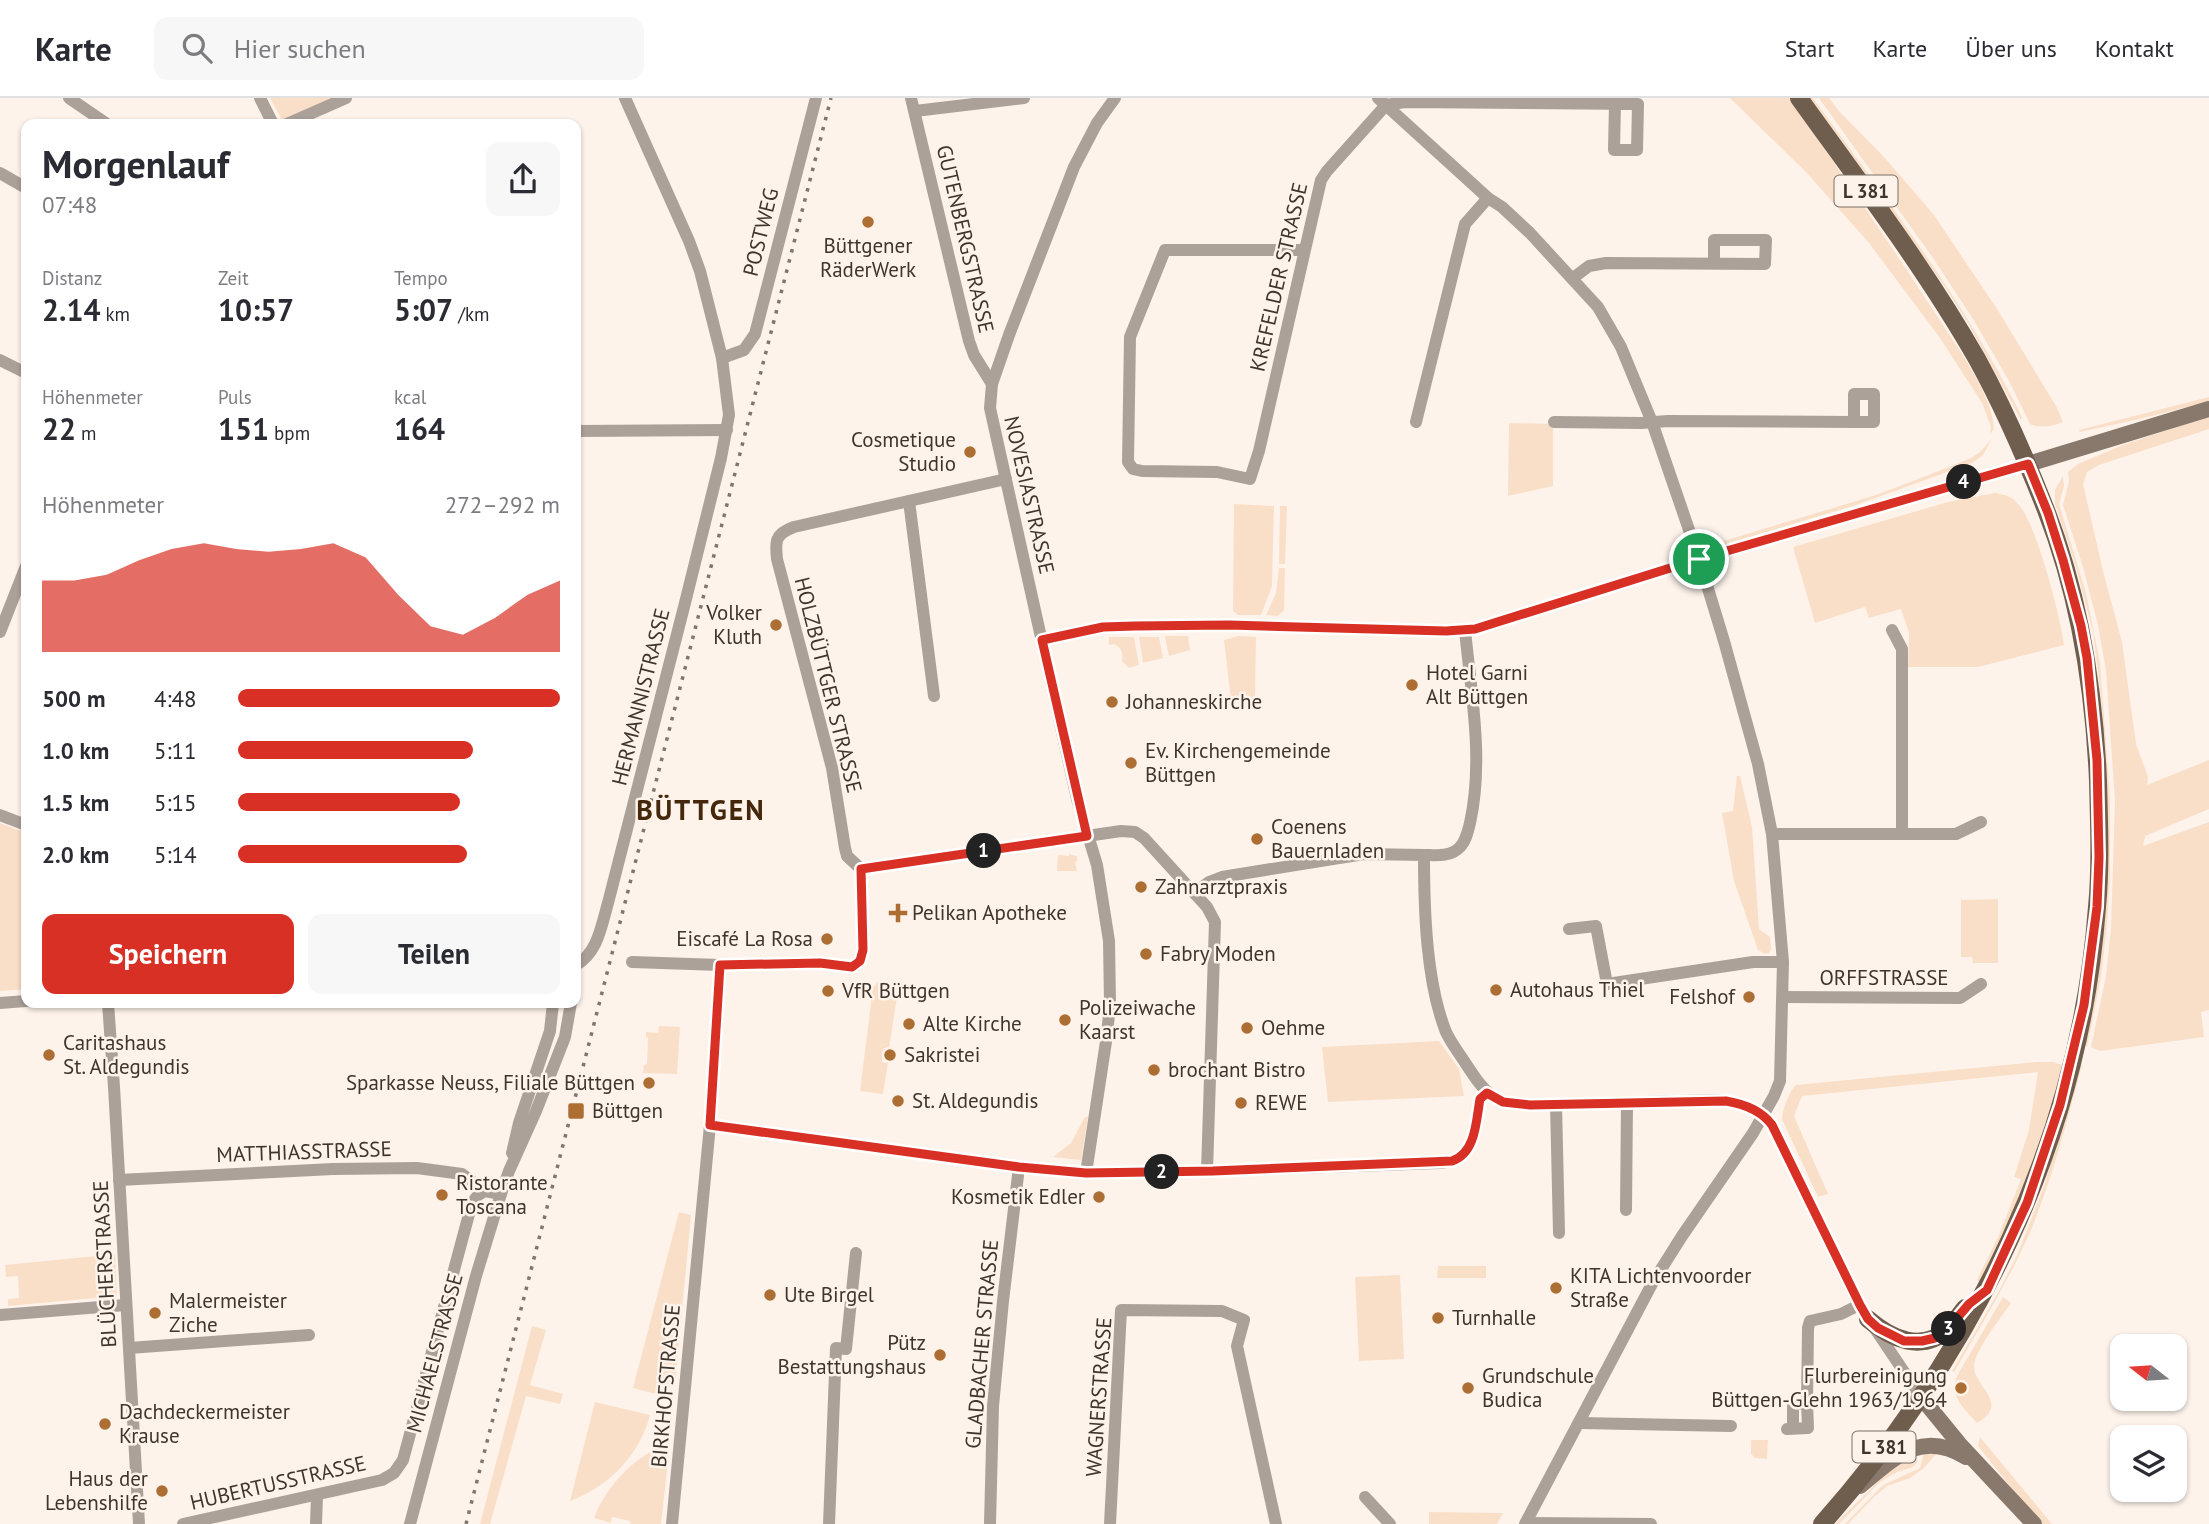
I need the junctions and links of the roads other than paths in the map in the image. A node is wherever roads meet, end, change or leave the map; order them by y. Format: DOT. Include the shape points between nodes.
graph roads {
  1 [pos="69,98"];
  2 [pos="260,98"];
  3 [pos="346,98"];
  4 [pos="625,98"];
  5 [pos="816,98"];
  6 [pos="1024,98"];
  7 [pos="1799,98"];
  8 [pos="1109,100"];
  9 [pos="1592,101"];
  10 [pos="1382,102"];
  11 [pos="1615,103"];
  12 [pos="913,105"];
  13 [pos="100,119"];
  14 [pos="270,119"];
  15 [pos="298,119"];
  16 [pos="0,173"];
  17 [pos="21,185"];
  18 [pos="1488,198"];
  19 [pos="1304,250"];
  20 [pos="1714,263"];
  21 [pos="1573,278"];
  22 [pos="722,358"];
  23 [pos="0,360"];
  24 [pos="21,370"];
  25 [pos="992,384"];
  26 [pos="2209,409"];
  27 [pos="1416,422"];
  28 [pos="1555,422"];
  29 [pos="1653,422"];
  30 [pos="1854,422"];
  31 [pos="727,430"];
  32 [pos="581,431"];
  33 [pos="2028,464"];
  34 [pos="1006,479"];
  35 [pos="909,501"];
  36 [pos="1699,559"];
  37 [pos="21,579"];
  38 [pos="1465,630"];
  39 [pos="1892,630"];
  40 [pos="0,632"];
  41 [pos="1042,640"];
  42 [pos="934,696"];
  43 [pos="0,815"];
  44 [pos="1982,822"];
  45 [pos="21,823"];
  46 [pos="1772,834"];
  47 [pos="1902,834"];
  48 [pos="1087,836"];
  49 [pos="1424,855"];
  50 [pos="861,869"];
  51 [pos="1194,893"];
  52 [pos="1569,929"];
  53 [pos="581,962"];
  54 [pos="632,962"];
  55 [pos="1783,962"];
  56 [pos="720,965"];
  57 [pos="1981,984"];
  58 [pos="1783,997"];
  59 [pos="21,1001"];
  60 [pos="0,1003"];
  61 [pos="108,1008"];
  62 [pos="553,1008"];
  63 [pos="571,1008"];
  64 [pos="1487,1093"];
  65 [pos="1627,1102"];
  66 [pos="1556,1104"];
  67 [pos="1764,1115"];
  68 [pos="710,1125"];
  69 [pos="1019,1167"];
  70 [pos="509,1171"];
  71 [pos="1207,1171"];
  72 [pos="1086,1173"];
  73 [pos="119,1180"];
  74 [pos="485,1191"];
  75 [pos="501,1194"];
  76 [pos="1626,1210"];
  77 [pos="1559,1233"];
  78 [pos="856,1253"];
  79 [pos="1987,1290"];
  80 [pos="125,1305"];
  81 [pos="1864,1312"];
  82 [pos="0,1315"];
  83 [pos="309,1335"];
  84 [pos="129,1348"];
  85 [pos="1921,1396"];
  86 [pos="1580,1423"];
  87 [pos="1731,1426"];
  88 [pos="1790,1429"];
  89 [pos="1979,1466"];
  90 [pos="382,1479"];
  91 [pos="317,1495"];
  92 [pos="1846,1496"];
  93 [pos="1365,1497"];
  94 [pos="1525,1523"];
  95 [pos="139,1524"];
  96 [pos="183,1524"];
  97 [pos="316,1524"];
  98 [pos="410,1524"];
  99 [pos="672,1524"];
  100 [pos="829,1524"];
  101 [pos="990,1524"];
  102 [pos="1110,1524"];
  103 [pos="1276,1524"];
  104 [pos="1390,1524"];
  105 [pos="1651,1524"];
  106 [pos="1822,1524"];
  107 [pos="2034,1524"];
  1 -- 13 [label="street"];
  2 -- 14 [label="street"];
  3 -- 15 [label="street"];
  4 -- 22 [label="street, HERMANNISTRASSE" via="695,256"];
  5 -- 22 [label="street, POSTWEG" via="755,334 744,351"];
  6 -- 12 [label="street"];
  7 -- 33 [label="main road, L 381" via="1931,286 1976,358"];
  8 -- 25 [label="street, NOVESIASTRASSE" via="1074,167"];
  9 -- 10 [label="street"];
  9 -- 11 [label="street"];
  10 -- 18 [label="street"];
  10 -- 19 [label="street, KREFELDER STRASSE" via="1322,176"];
  12 -- 25 [label="street, GUTENBERGSTRASSE" via="969,341"];
  16 -- 17 [label="street"];
  18 -- 21 [label="street" via="1516,218"];
  18 -- 27 [label="street" via="1465,224"];
  19 -- 19 [label="street, KREFELDER STRASSE" via="1251,479 1217,472 1133,469 1128,462 1130,337 1166,250"];
  20 -- 21 [label="street" via="1599,263"];
  21 -- 29 [label="street" via="1609,323"];
  22 -- 31 [label="street, HERMANNISTRASSE"];
  23 -- 24 [label="street"];
  25 -- 34 [label="street, NOVESIASTRASSE" via="990,408"];
  26 -- 33 [label="main road"];
  28 -- 29 [label="street"];
  29 -- 30 [label="street"];
  29 -- 36 [label="street"];
  31 -- 32 [label="street"];
  31 -- 53 [label="street, HERMANNISTRASSE" via="600,931 595,947"];
  33 -- 36 [label="street"];
  33 -- 79 [label="main road, L 381" via="2063,560 2087,658 2097,760 2097,907 2086,996 2060,1105 2027,1203"];
  34 -- 35 [label="street"];
  34 -- 41 [label="street, NOVESIASTRASSE"];
  35 -- 42 [label="street"];
  35 -- 50 [label="street, HOLZBÜTTGER STRASSE" via="794,527 777,537 775,547 832,768 847,856"];
  36 -- 38 [label="street"];
  36 -- 46 [label="street" via="1750,734"];
  37 -- 40 [label="street"];
  38 -- 41 [label="street" via="1112,627"];
  38 -- 49 [label="street" via="1477,770 1475,797 1459,849"];
  39 -- 47 [label="street" via="1902,649"];
  41 -- 48 [label="street, NOVESIASTRASSE"];
  43 -- 45 [label="street"];
  44 -- 47 [label="street" via="1956,834"];
  46 -- 47 [label="street"];
  46 -- 55 [label="street"];
  48 -- 50 [label="street"];
  48 -- 51 [label="street" via="1124,831 1140,835"];
  48 -- 72 [label="street, NOVESIASTRASSE" via="1097,865 1109,941 1111,992"];
  49 -- 51 [label="street" via="1364,854 1222,877"];
  49 -- 64 [label="street" via="1423,909 1437,1002 1450,1039"];
  50 -- 56 [label="street, HOLZBÜTTGER STRASSE" via="863,950 852,967 820,963"];
  51 -- 71 [label="street" via="1214,916 1216,928"];
  52 -- 55 [label="street" via="1596,926 1607,984 1753,962"];
  54 -- 56 [label="street"];
  55 -- 58 [label="street"];
  56 -- 68 [label="street, BIRKHOFSTRASSE"];
  57 -- 58 [label="street, ORFFSTRASSE" via="1960,998"];
  58 -- 67 [label="street" via="1780,1082"];
  59 -- 60 [label="street"];
  61 -- 73 [label="street, BLÜCHERSTRASSE"];
  62 -- 70 [label="street, MICHAELSTRASSE"];
  63 -- 70 [label="street, MICHAELSTRASSE" via="550,1079"];
  64 -- 66 [label="street" via="1511,1104"];
  64 -- 71 [label="street" via="1480,1099 1467,1150 1452,1161"];
  65 -- 66 [label="street"];
  65 -- 67 [label="street" via="1726,1101"];
  65 -- 76 [label="street"];
  66 -- 77 [label="street"];
  67 -- 81 [label="street"];
  67 -- 86 [label="street" via="1653,1282"];
  68 -- 69 [label="street"];
  68 -- 99 [label="street, BIRKHOFSTRASSE"];
  69 -- 72 [label="street"];
  69 -- 101 [label="street, GLADBACHER STRASSE" via="993,1406"];
  70 -- 75 [label="street, MICHAELSTRASSE"];
  71 -- 72 [label="street"];
  73 -- 74 [label="street, MATTHIASSTRASSE" via="407,1167 462,1174"];
  73 -- 80 [label="street, BLÜCHERSTRASSE"];
  74 -- 75 [label="street"];
  74 -- 90 [label="street, MICHAELSTRASSE" via="472,1203 403,1460 394,1473"];
  75 -- 98 [label="street, MICHAELSTRASSE"];
  78 -- 100 [label="street" via="846,1349 836,1348"];
  79 -- 81 [label="main road" via="1946,1331 1928,1340 1896,1338"];
  79 -- 85 [label="main road, L 381"];
  80 -- 82 [label="street"];
  80 -- 84 [label="street, BLÜCHERSTRASSE"];
  81 -- 85 [label="street"];
  81 -- 88 [label="street" via="1810,1321 1808,1428"];
  83 -- 84 [label="street"];
  84 -- 95 [label="street, BLÜCHERSTRASSE"];
  85 -- 89 [label="main road"];
  85 -- 92 [label="main road, L 381"];
  86 -- 87 [label="street"];
  86 -- 94 [label="street"];
  89 -- 92 [label="main road" via="1946,1447 1920,1446 1894,1458"];
  89 -- 107 [label="main road"];
  90 -- 91 [label="street, HUBERTUSSTRASSE"];
  91 -- 96 [label="street, HUBERTUSSTRASSE"];
  91 -- 97 [label="street"];
  92 -- 106 [label="main road, L 381"];
  93 -- 104 [label="street"];
  94 -- 105 [label="street"];
  102 -- 103 [label="street, WAGNERSTRASSE" via="1121,1310 1222,1311 1244,1320 1237,1346"];
}
